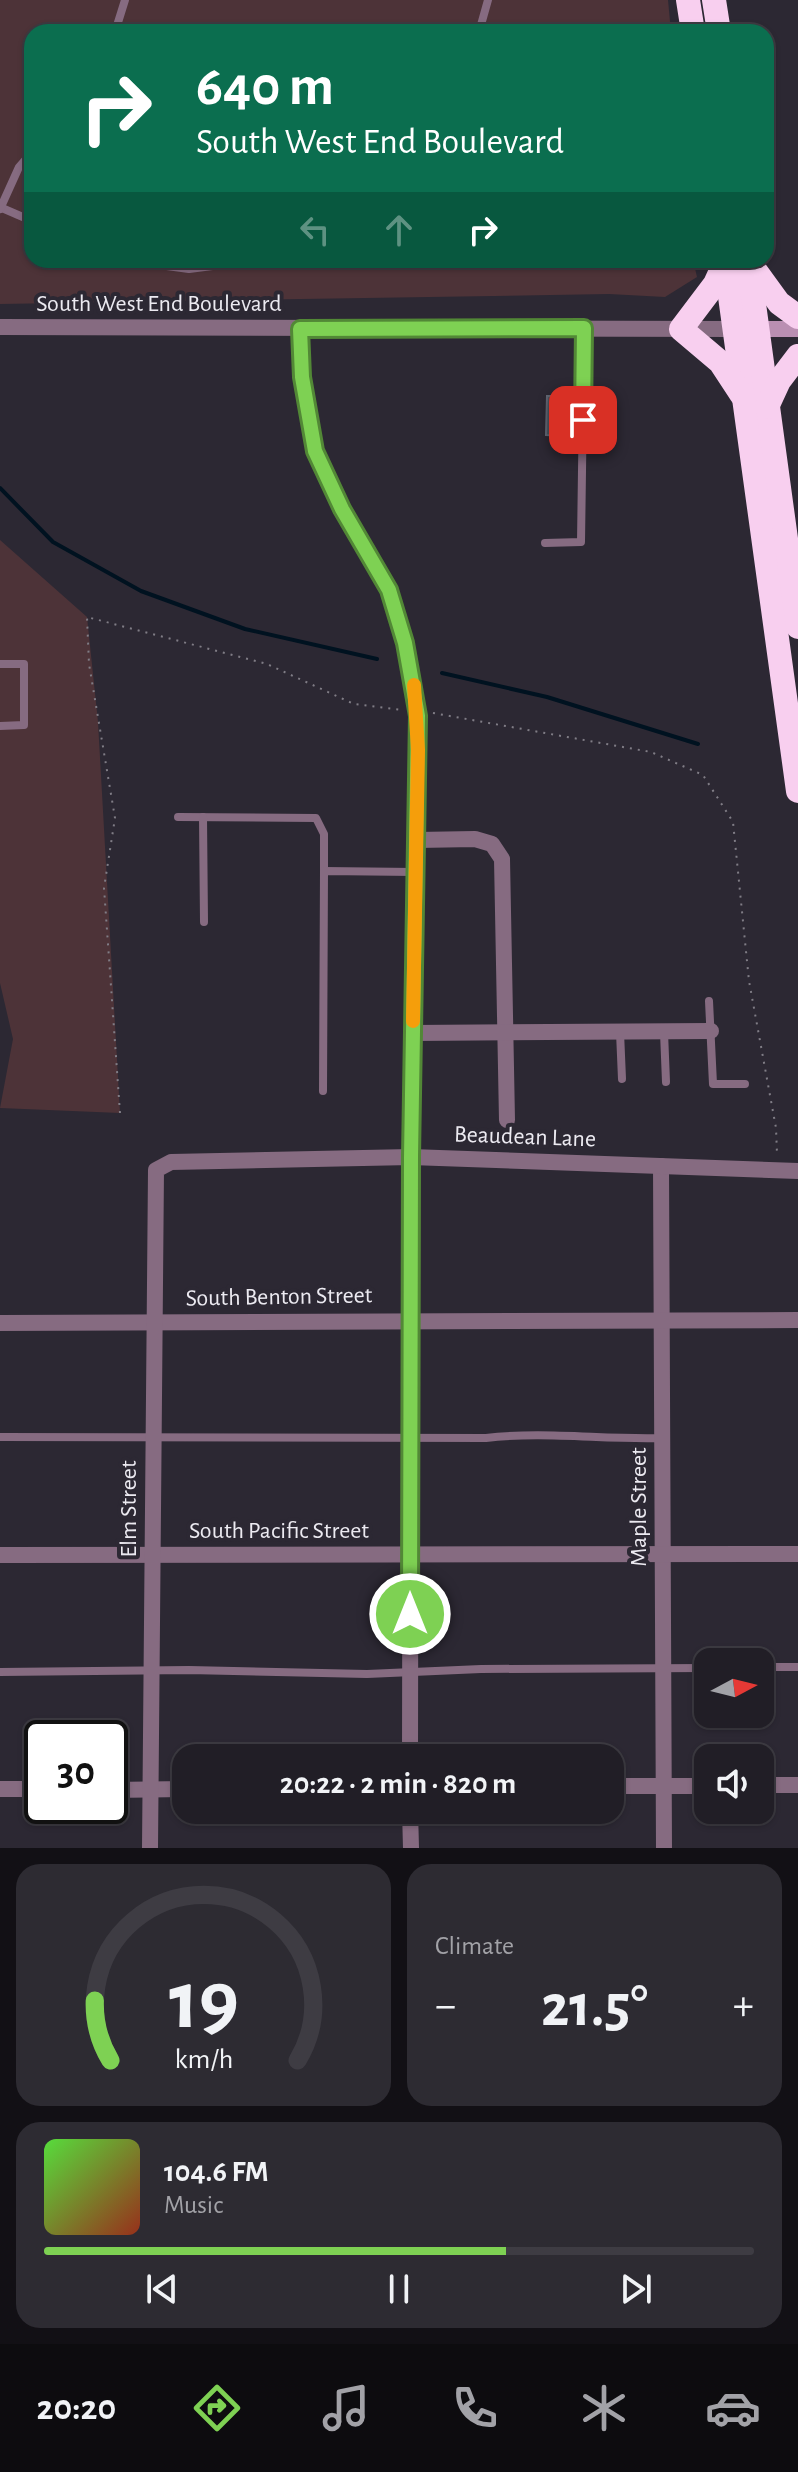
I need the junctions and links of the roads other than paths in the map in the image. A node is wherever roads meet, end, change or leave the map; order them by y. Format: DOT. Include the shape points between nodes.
graph roads {
  1 [pos="125,0"];
  2 [pos="488,0"];
  3 [pos="688,0"];
  4 [pos="714,0"];
  5 [pos="118,24"];
  6 [pos="481,24"];
  7 [pos="692,24"];
  8 [pos="718,24"];
  9 [pos="24,161"];
  10 [pos="1,208"];
  11 [pos="24,218"];
  12 [pos="730,268"];
  13 [pos="737,268"];
  14 [pos="743,268"];
  15 [pos="798,317"];
  16 [pos="0,327"];
  17 [pos="584,328"];
  18 [pos="300,329"];
  19 [pos="681,329"];
  20 [pos="746,329"];
  21 [pos="798,329"];
  22 [pos="798,356"];
  23 [pos="744,399"];
  24 [pos="767,407"];
  25 [pos="545,543"];
  26 [pos="798,627"];
  27 [pos="0,664"];
  28 [pos="0,726"];
  29 [pos="798,791"];
  30 [pos="178,817"];
  31 [pos="203,817"];
  32 [pos="417,840"];
  33 [pos="324,871"];
  34 [pos="416,872"];
  35 [pos="204,922"];
  36 [pos="709,1001"];
  37 [pos="620,1031"];
  38 [pos="664,1031"];
  39 [pos="711,1031"];
  40 [pos="507,1032"];
  41 [pos="413,1033"];
  42 [pos="622,1079"];
  43 [pos="666,1082"];
  44 [pos="745,1084"];
  45 [pos="323,1091"];
  46 [pos="507,1120"];
  47 [pos="411,1157"];
  48 [pos="661,1166"];
  49 [pos="156,1170"];
  50 [pos="798,1171"];
  51 [pos="664,1318"];
  52 [pos="411,1319"];
  53 [pos="798,1320"];
  54 [pos="154,1322"];
  55 [pos="0,1323"];
  56 [pos="153,1436"];
  57 [pos="0,1437"];
  58 [pos="410,1437"];
  59 [pos="664,1438"];
  60 [pos="663,1553"];
  61 [pos="798,1554"];
  62 [pos="0,1555"];
  63 [pos="153,1555"];
  64 [pos="410,1555"];
  65 [pos="774,1667"];
  66 [pos="798,1667"];
  67 [pos="694,1669"];
  68 [pos="663,1671"];
  69 [pos="0,1672"];
  70 [pos="154,1672"];
  71 [pos="410,1673"];
  72 [pos="410,1744"];
  73 [pos="774,1785"];
  74 [pos="798,1785"];
  75 [pos="624,1786"];
  76 [pos="664,1786"];
  77 [pos="694,1786"];
  78 [pos="0,1789"];
  79 [pos="24,1789"];
  80 [pos="172,1789"];
  81 [pos="128,1790"];
  82 [pos="151,1790"];
  83 [pos="410,1824"];
  84 [pos="150,1848"];
  85 [pos="411,1848"];
  86 [pos="664,1848"];
  1 -- 5 [label="lane"];
  2 -- 6 [label="lane"];
  3 -- 7 [label="highway"];
  4 -- 8 [label="highway"];
  9 -- 10 [label="lane"];
  10 -- 11 [label="lane"];
  12 -- 19 [label="highway"];
  13 -- 20 [label="highway"];
  14 -- 15 [label="highway"];
  16 -- 18 [label="street, South West End Boulevard"];
  17 -- 18 [label="street, South West End Boulevard"];
  17 -- 19 [label="street, South West End Boulevard"];
  17 -- 25 [label="lane" via="581,542"];
  18 -- 32 [label="street" via="315,451 389,590 405,643 418,711"];
  19 -- 20 [label="street, South West End Boulevard"];
  19 -- 23 [label="highway" via="720,362"];
  20 -- 21 [label="street, South West End Boulevard"];
  20 -- 23 [label="highway"];
  20 -- 24 [label="highway"];
  22 -- 24 [label="highway"];
  23 -- 29 [label="highway"];
  24 -- 26 [label="highway"];
  27 -- 28 [label="lane" via="24,664 24,725"];
  30 -- 31 [label="lane"];
  31 -- 33 [label="lane" via="316,818 324,834"];
  31 -- 35 [label="lane"];
  32 -- 34 [label="street"];
  32 -- 40 [label="street" via="475,839 492,844 502,859"];
  33 -- 34 [label="lane"];
  33 -- 45 [label="lane"];
  34 -- 41 [label="street"];
  36 -- 39 [label="lane"];
  37 -- 38 [label="street"];
  37 -- 40 [label="street"];
  37 -- 42 [label="lane"];
  38 -- 39 [label="street"];
  38 -- 43 [label="lane"];
  39 -- 44 [label="lane" via="713,1084"];
  40 -- 41 [label="street"];
  40 -- 46 [label="street"];
  41 -- 47 [label="street"];
  47 -- 48 [label="street, Beaudean Lane"];
  47 -- 49 [label="street, Beaudean Lane" via="171,1162"];
  47 -- 52 [label="street"];
  48 -- 50 [label="street, Beaudean Lane"];
  48 -- 51 [label="street, Maple Street"];
  49 -- 54 [label="street, Elm Street"];
  51 -- 52 [label="street, South Benton Street"];
  51 -- 53 [label="street, South Benton Street"];
  51 -- 59 [label="street, Maple Street"];
  52 -- 54 [label="street, South Benton Street"];
  52 -- 58 [label="street"];
  54 -- 55 [label="street, South Benton Street"];
  54 -- 56 [label="street, Elm Street"];
  56 -- 57 [label="lane"];
  56 -- 58 [label="lane"];
  56 -- 63 [label="street, Elm Street"];
  58 -- 59 [label="lane"];
  58 -- 64 [label="street"];
  59 -- 60 [label="street, Maple Street"];
  60 -- 61 [label="street, South Pacific Street"];
  60 -- 64 [label="street, South Pacific Street"];
  60 -- 68 [label="street, Maple Street"];
  62 -- 63 [label="street, South Pacific Street"];
  63 -- 64 [label="street, South Pacific Street"];
  63 -- 70 [label="street, Elm Street"];
  64 -- 71 [label="street"];
  65 -- 66 [label="lane"];
  67 -- 68 [label="lane"];
  68 -- 71 [label="lane"];
  68 -- 76 [label="street, Maple Street"];
  69 -- 70 [label="lane"];
  70 -- 71 [label="lane"];
  70 -- 82 [label="street, Elm Street"];
  71 -- 72 [label="street"];
  73 -- 74 [label="street"];
  75 -- 76 [label="street"];
  76 -- 77 [label="street"];
  76 -- 86 [label="street, Maple Street"];
  78 -- 79 [label="street"];
  80 -- 82 [label="street"];
  81 -- 82 [label="street"];
  82 -- 84 [label="street, Elm Street"];
  83 -- 85 [label="street"];
}
